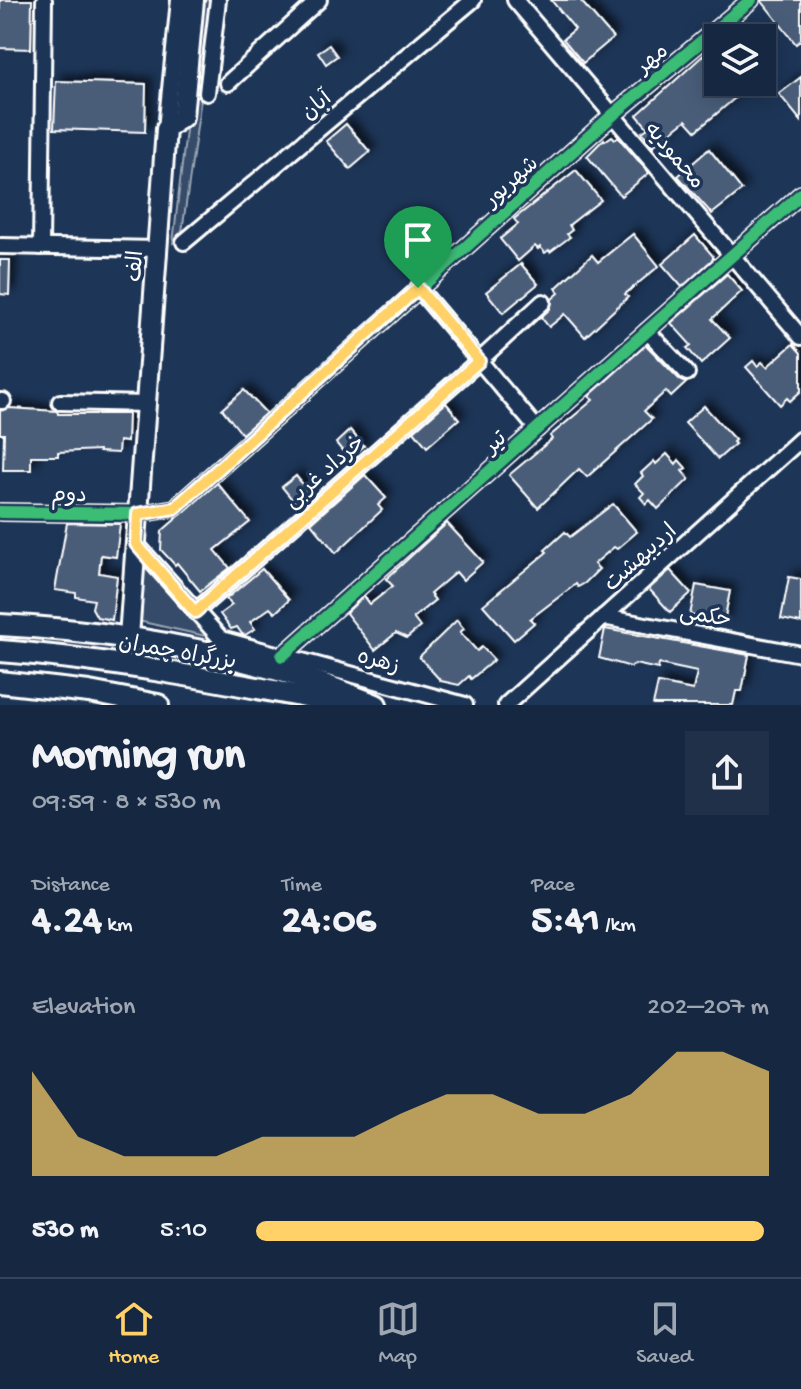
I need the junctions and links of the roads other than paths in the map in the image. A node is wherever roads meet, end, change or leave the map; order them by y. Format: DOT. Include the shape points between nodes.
graph roads {
  1 [pos="44,0"];
  2 [pos="179,0"];
  3 [pos="194,0"];
  4 [pos="218,0"];
  5 [pos="319,0"];
  6 [pos="473,0"];
  7 [pos="515,0"];
  8 [pos="751,0"];
  9 [pos="228,83"];
  10 [pos="207,93"];
  11 [pos="614,114"];
  12 [pos="166,129"];
  13 [pos="801,194"];
  14 [pos="184,242"];
  15 [pos="0,246"];
  16 [pos="41,247"];
  17 [pos="158,249"];
  18 [pos="732,256"];
  19 [pos="418,288"];
  20 [pos="543,302"];
  21 [pos="796,319"];
  22 [pos="647,331"];
  23 [pos="801,337"];
  24 [pos="479,361"];
  25 [pos="687,373"];
  26 [pos="60,402"];
  27 [pos="147,404"];
  28 [pos="537,429"];
  29 [pos="801,439"];
  30 [pos="0,512"];
  31 [pos="138,514"];
  32 [pos="136,544"];
  33 [pos="195,612"];
  34 [pos="603,617"];
  35 [pos="0,625"];
  36 [pos="129,637"];
  37 [pos="0,651"];
  38 [pos="801,654"];
  39 [pos="282,656"];
  40 [pos="0,682"];
  41 [pos="158,705"];
  42 [pos="347,705"];
  43 [pos="376,705"];
  44 [pos="465,705"];
  45 [pos="506,705"];
  1 -- 16 [label="street"];
  2 -- 12 [label="street"];
  3 -- 12 [label="main road, الف" via="183,117"];
  4 -- 10 [label="street"];
  5 -- 9 [label="street"];
  6 -- 14 [label="street, آبان"];
  7 -- 11 [label="street, محمودیه"];
  8 -- 11 [label="street, مهر"];
  11 -- 18 [label="street, محمودیه"];
  11 -- 19 [label="street, شهریور"];
  12 -- 17 [label="main road, الف"];
  13 -- 18 [label="street, تیر"];
  15 -- 16 [label="street"];
  16 -- 17 [label="street"];
  17 -- 27 [label="main road, الف"];
  18 -- 21 [label="street, محمودیه"];
  18 -- 22 [label="street, تیر"];
  19 -- 24 [label="street"];
  19 -- 31 [label="street, شهریور" via="175,508"];
  20 -- 24 [label="street, خرداد غربی"];
  21 -- 23 [label="street, محمودیه"];
  22 -- 25 [label="street"];
  22 -- 28 [label="street, تیر"];
  24 -- 28 [label="street"];
  24 -- 33 [label="street, خرداد غربی"];
  26 -- 27 [label="street"];
  27 -- 31 [label="main road, الف"];
  28 -- 39 [label="street, تیر"];
  29 -- 34 [label="street, اردیبهشت"];
  30 -- 31 [label="street, دوم"];
  31 -- 32 [label="main road, الف"];
  32 -- 33 [label="street"];
  32 -- 36 [label="main road, الف"];
  33 -- 39 [label="street" via="221,639"];
  34 -- 38 [label="street, حکمی"];
  34 -- 45 [label="street, اردیبهشت"];
  35 -- 36 [label="highway"];
  36 -- 43 [label="highway" via="273,669"];
  37 -- 42 [label="highway, بزرگراه چمران" via="156,669"];
  39 -- 44 [label="street, زهره"];
  40 -- 41 [label="highway"];
}
